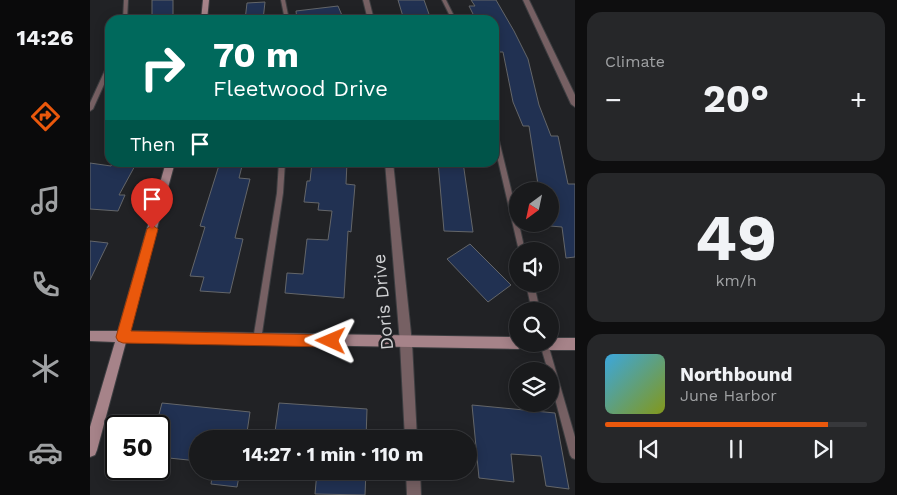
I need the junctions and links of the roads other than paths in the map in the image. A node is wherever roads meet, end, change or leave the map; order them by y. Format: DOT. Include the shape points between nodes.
graph roads {
  1 [pos="126,0"];
  2 [pos="206,0"];
  3 [pos="283,0"];
  4 [pos="366,0"];
  5 [pos="444,0"];
  6 [pos="526,0"];
  7 [pos="125,15"];
  8 [pos="204,15"];
  9 [pos="286,15"];
  10 [pos="370,15"];
  11 [pos="452,15"];
  12 [pos="105,77"];
  13 [pos="574,104"];
  14 [pos="90,109"];
  15 [pos="499,153"];
  16 [pos="170,167"];
  17 [pos="282,167"];
  18 [pos="389,167"];
  19 [pos="520,242"];
  20 [pos="90,336"];
  21 [pos="123,337"];
  22 [pos="257,340"];
  23 [pos="406,342"];
  24 [pos="509,343"];
  25 [pos="559,344"];
  26 [pos="574,344"];
  27 [pos="546,352"];
  28 [pos="411,430"];
  29 [pos="90,450"];
  30 [pos="574,455"];
  31 [pos="413,480"];
  32 [pos="414,495"];
  1 -- 7 [label="lane"];
  2 -- 8 [label="main road"];
  3 -- 9 [label="lane"];
  4 -- 10 [label="street"];
  5 -- 11 [label="lane"];
  6 -- 13 [label="street"];
  12 -- 14 [label="lane"];
  15 -- 19 [label="lane"];
  16 -- 21 [label="main road"];
  17 -- 22 [label="lane"];
  18 -- 23 [label="street, Doris Drive"];
  20 -- 21 [label="main road"];
  21 -- 22 [label="main road"];
  21 -- 29 [label="main road"];
  22 -- 23 [label="main road"];
  23 -- 24 [label="main road"];
  23 -- 28 [label="street, Doris Drive"];
  25 -- 26 [label="main road"];
  27 -- 30 [label="lane"];
  31 -- 32 [label="street"];
}
